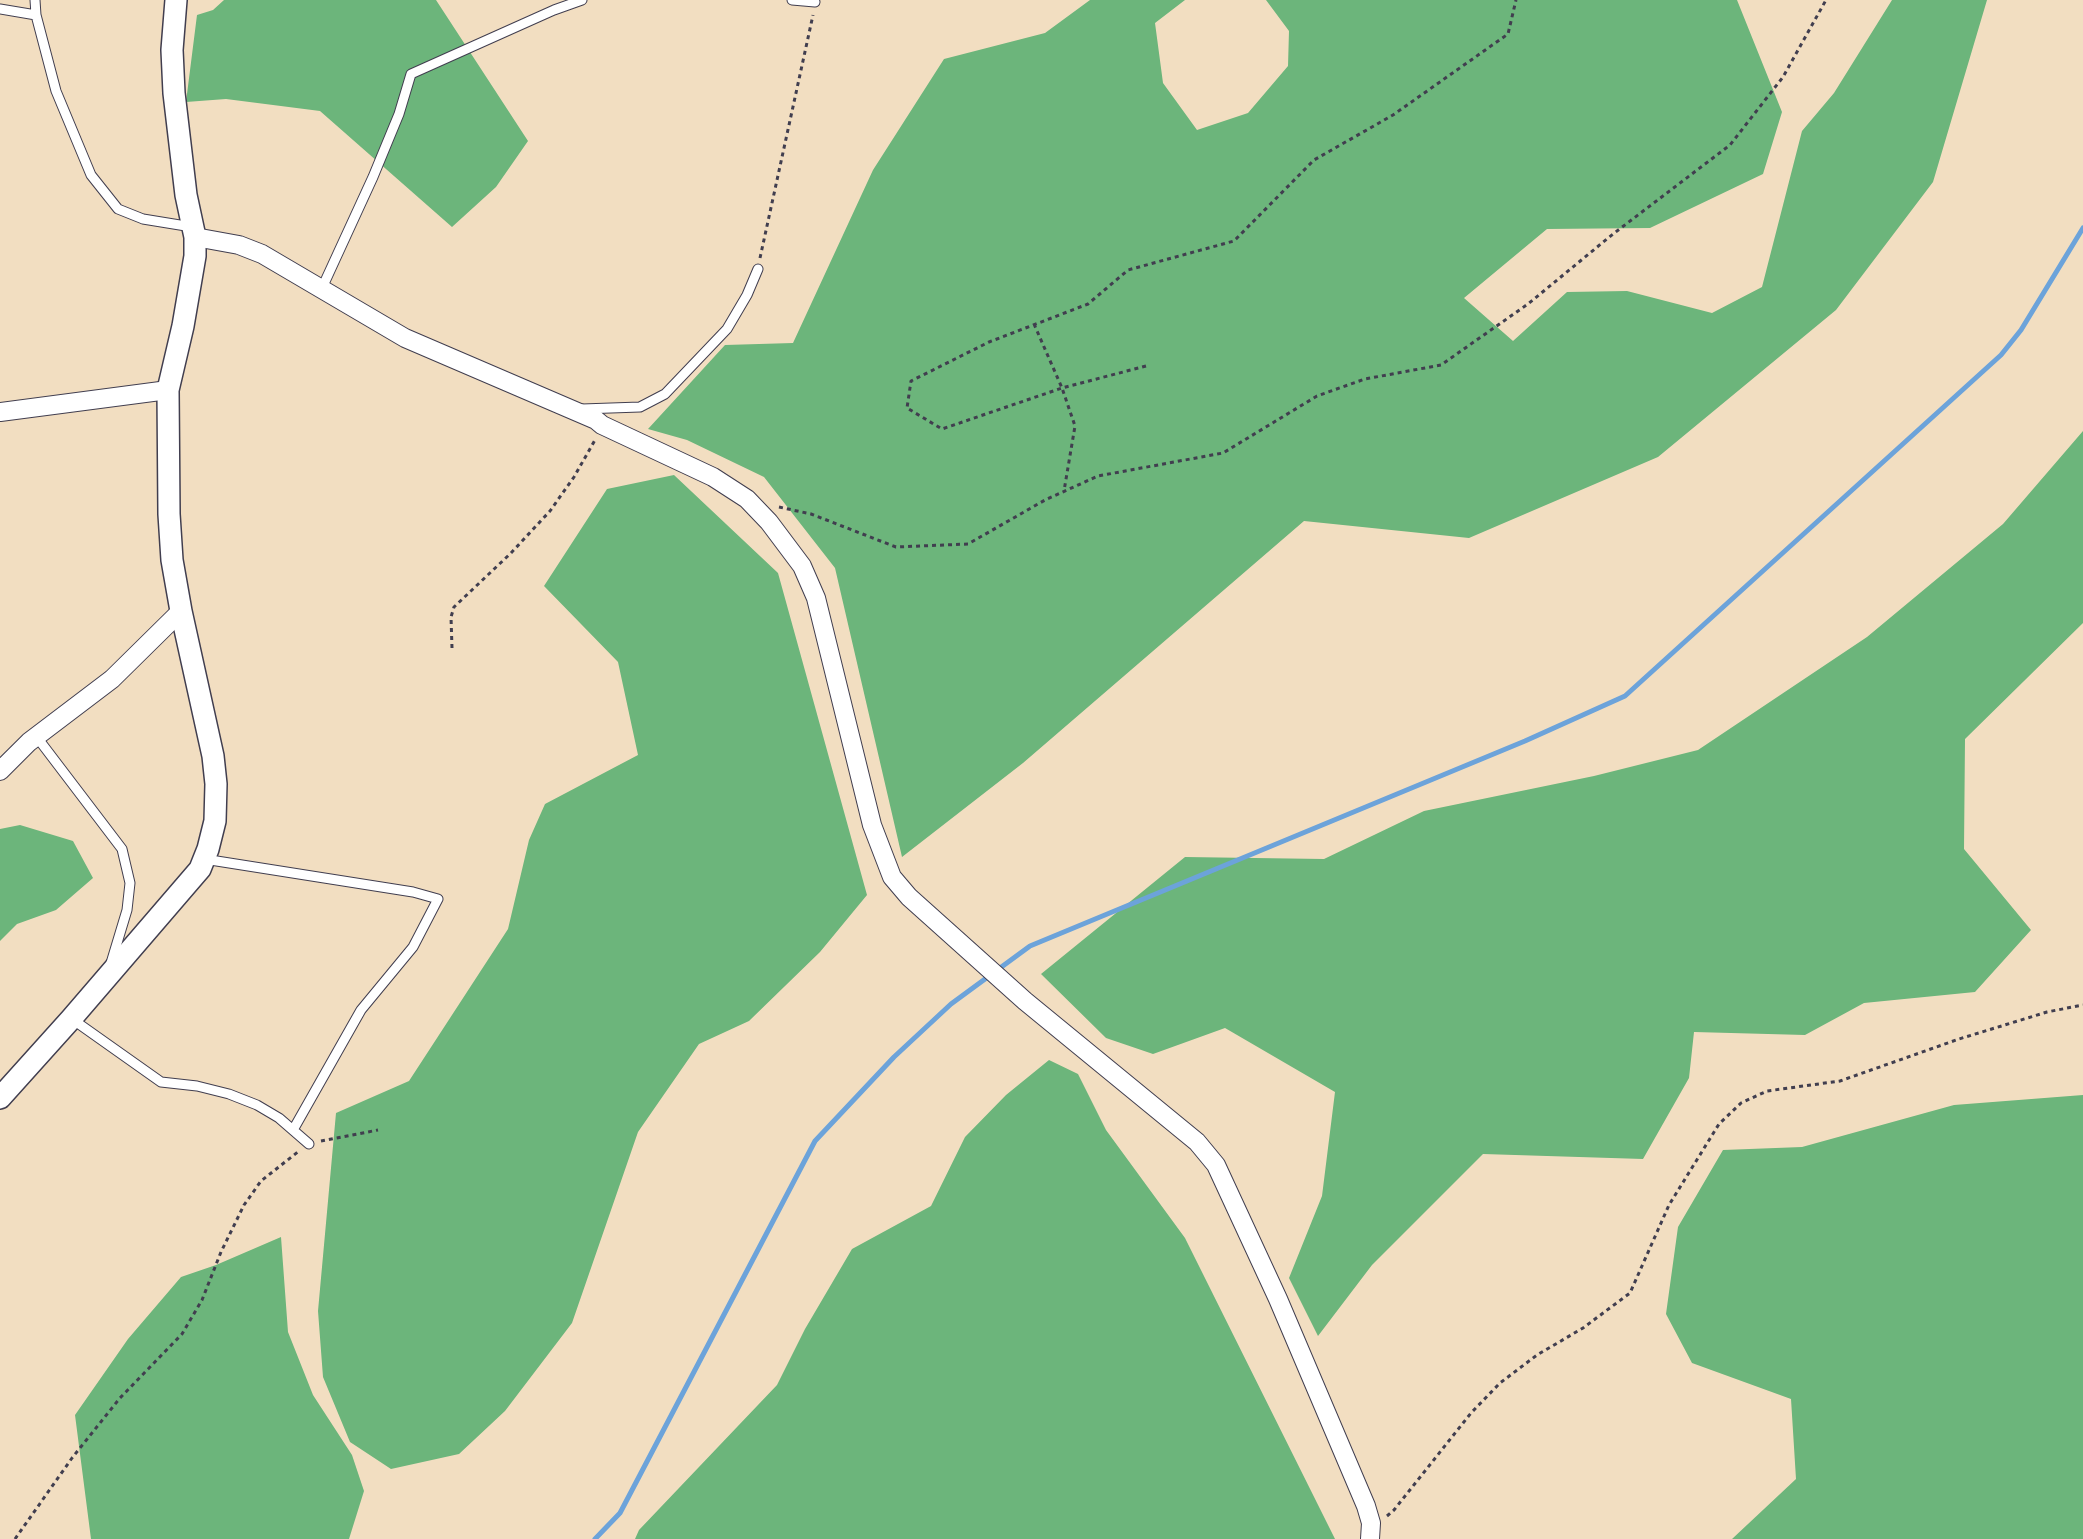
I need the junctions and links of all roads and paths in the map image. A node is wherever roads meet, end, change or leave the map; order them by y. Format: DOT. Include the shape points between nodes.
graph roads {
  1 [pos="35,0"];
  2 [pos="176,0"];
  3 [pos="582,0"];
  4 [pos="792,0"];
  5 [pos="1516,0"];
  6 [pos="1826,0"];
  7 [pos="815,2"];
  8 [pos="0,9"];
  9 [pos="36,15"];
  10 [pos="193,232"];
  11 [pos="758,269"];
  12 [pos="322,288"];
  13 [pos="1034,324"];
  14 [pos="1146,366"];
  15 [pos="1062,388"];
  16 [pos="168,390"];
  17 [pos="572,410"];
  18 [pos="0,412"];
  19 [pos="602,425"];
  20 [pos="1064,491"];
  21 [pos="747,499"];
  22 [pos="181,611"];
  23 [pos="452,648"];
  24 [pos="36,736"];
  25 [pos="0,771"];
  26 [pos="204,860"];
  27 [pos="106,978"];
  28 [pos="2083,1005"];
  29 [pos="71,1019"];
  30 [pos="0,1098"];
  31 [pos="292,1130"];
  32 [pos="378,1130"];
  33 [pos="308,1144"];
  34 [pos="1370,1531"];
  35 [pos="15,1539"];
  1 -- 9 [label="lane"];
  2 -- 10 [label="street" via="172,50 174,93"];
  3 -- 12 [label="lane" via="411,74 377,168"];
  4 -- 7 [label="lane"];
  5 -- 13 [label="path" via="1508,34 1393,115 1314,160 1234,241 1128,270 1088,304"];
  6 -- 20 [label="path" via="1783,77 1730,146 1613,234 1528,304 1441,365 1365,380 1318,396 1223,453 1098,476"];
  7 -- 11 [label="path"];
  8 -- 9 [label="lane"];
  9 -- 10 [label="lane" via="56,91 91,175 118,209"];
  10 -- 12 [label="street" via="262,254"];
  10 -- 16 [label="street" via="195,256"];
  11 -- 17 [label="lane" via="747,295 726,329 665,394 640,407"];
  12 -- 17 [label="street" via="405,338"];
  13 -- 15 [label="path"];
  13 -- 15 [label="path" via="989,342 911,381 907,408 942,429"];
  14 -- 15 [label="path"];
  15 -- 20 [label="path" via="1075,426"];
  16 -- 18 [label="street"];
  16 -- 22 [label="street" via="169,514 172,560"];
  17 -- 19 [label="street"];
  19 -- 21 [label="street" via="713,477"];
  19 -- 23 [label="path" via="587,456 550,511 454,607 451,617"];
  20 -- 21 [label="path" via="968,544 896,547 811,514"];
  21 -- 34 [label="street" via="802,566 816,598 872,825 892,877 908,897 1025,1001 1197,1142 1216,1165 1278,1299 1366,1506"];
  22 -- 24 [label="street" via="112,679"];
  22 -- 26 [label="street" via="213,756 216,784 215,821"];
  24 -- 25 [label="street"];
  24 -- 27 [label="lane" via="122,850 130,883 126,910"];
  26 -- 27 [label="street"];
  26 -- 31 [label="lane" via="413,892 438,899 413,946 361,1010"];
  27 -- 29 [label="street"];
  28 -- 34 [label="path" via="2047,1012 1967,1036 1840,1081 1767,1090 1741,1103 1719,1124 1670,1205 1630,1292 1583,1328 1500,1382 1471,1413 1394,1510"];
  29 -- 30 [label="street"];
  29 -- 31 [label="lane" via="162,1082 229,1094 257,1105"];
  31 -- 33 [label="lane"];
  32 -- 33 [label="path"];
  33 -- 35 [label="path" via="261,1180 244,1205 220,1252 202,1300 182,1334 120,1398 72,1458"];
}
